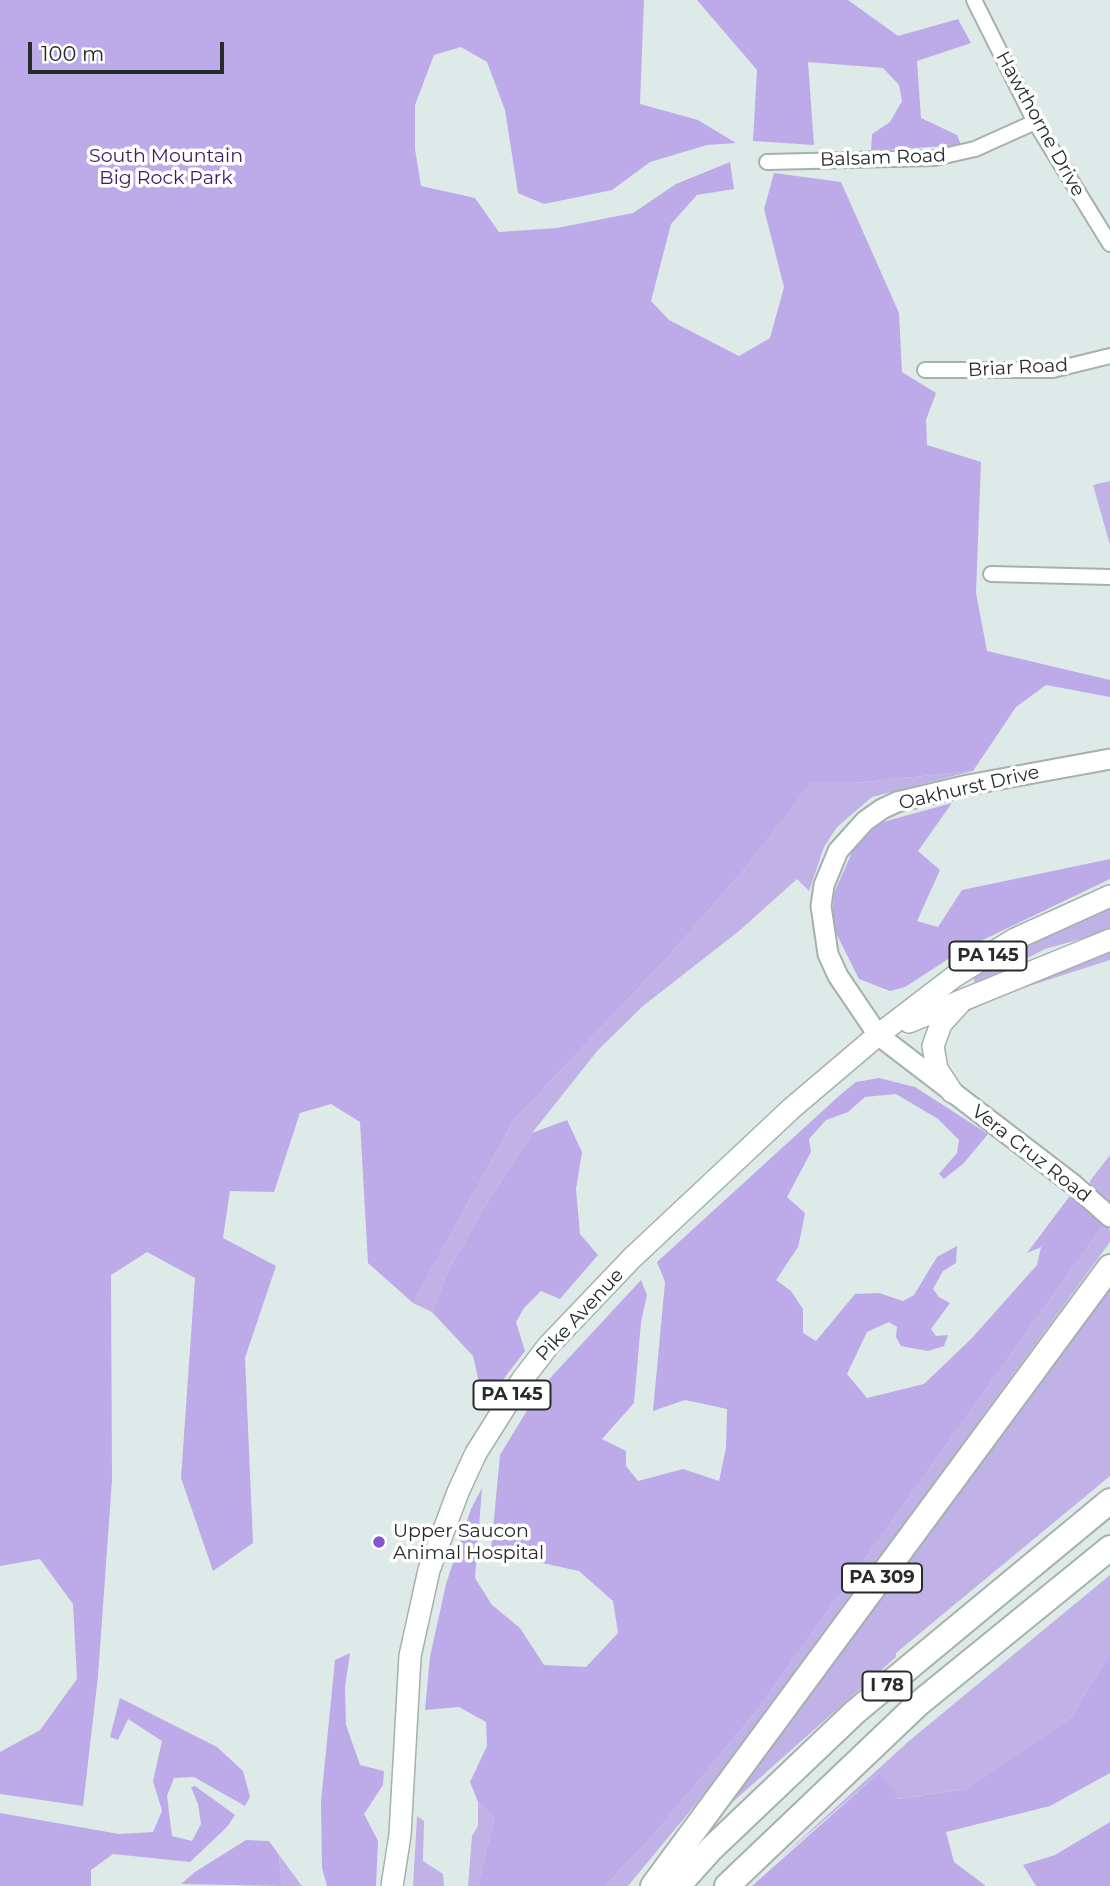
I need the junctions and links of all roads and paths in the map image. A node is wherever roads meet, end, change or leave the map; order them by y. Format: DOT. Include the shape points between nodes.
graph roads {
  1 [pos="974,0"];
  2 [pos="1035,122"];
  3 [pos="767,162"];
  4 [pos="1110,244"];
  5 [pos="1110,356"];
  6 [pos="925,370"];
  7 [pos="991,574"];
  8 [pos="1110,577"];
  9 [pos="1110,759"];
  10 [pos="1110,896"];
  11 [pos="1110,940"];
  12 [pos="966,998"];
  13 [pos="878,1035"];
  14 [pos="952,1091"];
  15 [pos="1110,1217"];
  16 [pos="1110,1267"];
  17 [pos="1110,1501"];
  18 [pos="1110,1548"];
  19 [pos="392,1886"];
  20 [pos="653,1886"];
  21 [pos="678,1886"];
  22 [pos="727,1886"];
  1 -- 2 [label="street, Hawthorne Drive"];
  2 -- 3 [label="street, Balsam Road" via="975,149 935,158"];
  2 -- 4 [label="street, Hawthorne Drive"];
  5 -- 6 [label="street, Briar Road" via="1053,370"];
  7 -- 8 [label="street"];
  9 -- 13 [label="street, Oakhurst Drive" via="897,802 850,835 827,876 821,922 838,976"];
  10 -- 13 [label="main road, Pike Avenue / PA 145" via="1015,939 955,976"];
  11 -- 12 [label="main road, Pike Avenue / PA 145"];
  12 -- 13 [label="main road, Pike Avenue / PA 145"];
  12 -- 14 [label="main road" via="941,1024 933,1046 937,1069"];
  13 -- 14 [label="street, Oakhurst Drive"];
  13 -- 19 [label="main road, Pike Avenue / PA 145" via="792,1108 622,1268 548,1346 476,1453 442,1531 417,1616 406,1692 400,1835"];
  14 -- 15 [label="street, Vera Cruz Road"];
  16 -- 20 [label="highway, PA 309"];
  17 -- 21 [label="highway, I 78" via="855,1712"];
  18 -- 22 [label="highway, I 78" via="917,1705"];
}
